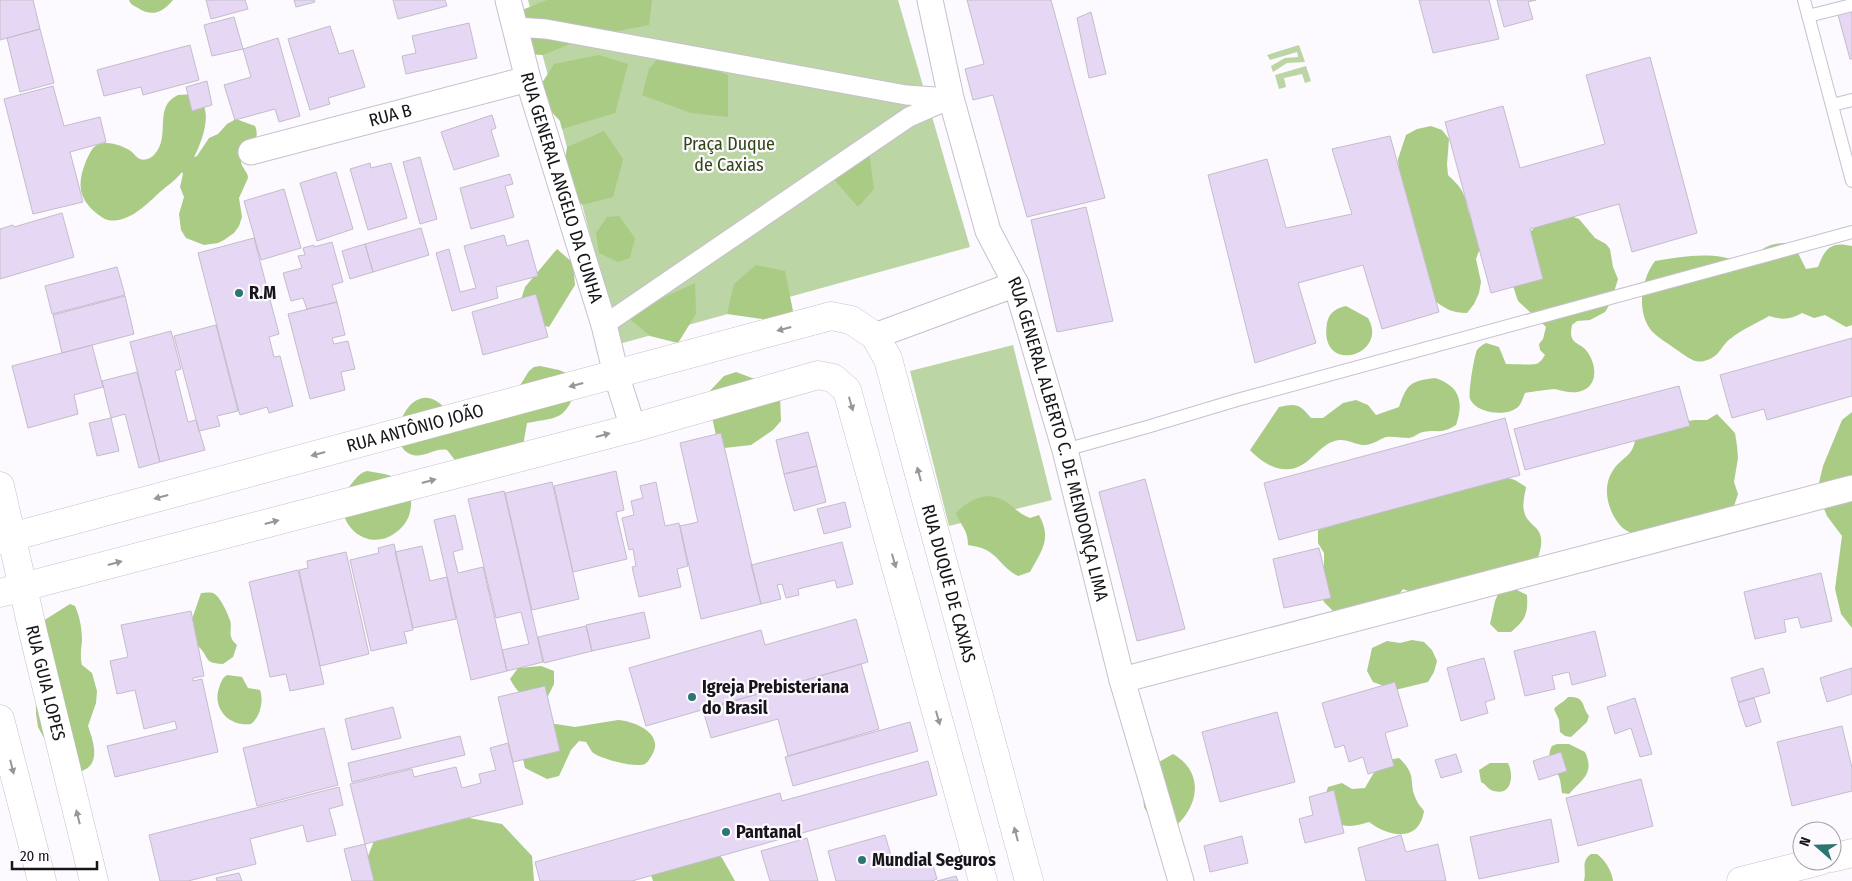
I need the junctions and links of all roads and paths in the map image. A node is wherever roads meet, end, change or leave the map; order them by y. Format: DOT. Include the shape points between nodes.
graph roads {
  1 [pos="508,0"];
  2 [pos="930,0"];
  3 [pos="1804,0"];
  4 [pos="1852,5"];
  5 [pos="1808,16"];
  6 [pos="516,27"];
  7 [pos="528,79"];
  8 [pos="951,98"];
  9 [pos="1852,100"];
  10 [pos="1832,105"];
  11 [pos="251,152"];
  12 [pos="1852,181"];
  13 [pos="1852,232"];
  14 [pos="1016,284"];
  15 [pos="831,316"];
  16 [pos="604,325"];
  17 [pos="874,336"];
  18 [pos="616,374"];
  19 [pos="633,428"];
  20 [pos="1065,450"];
  21 [pos="0,486"];
  22 [pos="1852,488"];
  23 [pos="5,538"];
  24 [pos="11,590"];
  25 [pos="1122,680"];
  26 [pos="0,720"];
  27 [pos="1792,868"];
  28 [pos="42,881"];
  29 [pos="94,881"];
  30 [pos="983,881"];
  31 [pos="1029,881"];
  32 [pos="1181,881"];
  33 [pos="1741,881"];
  1 -- 6 [label="street, RUA GENERAL ANGELO DA CUNHA"];
  2 -- 8 [label="street, RUA GENERAL ALBERTO C. DE MENDONÇA LIMA"];
  3 -- 5 [label="lane"];
  4 -- 5 [label="lane"];
  5 -- 10 [label="lane"];
  6 -- 7 [label="street, RUA GENERAL ANGELO DA CUNHA"];
  6 -- 8 [label="street" via="546,29 906,95"];
  7 -- 11 [label="street, RUA B"];
  7 -- 16 [label="street, RUA GENERAL ANGELO DA CUNHA"];
  8 -- 14 [label="street, RUA GENERAL ALBERTO C. DE MENDONÇA LIMA" via="988,231"];
  8 -- 16 [label="street" via="910,117"];
  9 -- 10 [label="lane"];
  10 -- 12 [label="lane"];
  13 -- 20 [label="lane" via="1236,400"];
  14 -- 17 [label="street"];
  14 -- 20 [label="street, RUA GENERAL ALBERTO C. DE MENDONÇA LIMA"];
  15 -- 17 [label="main road, RUA DUQUE DE CAXIAS" via="851,320"];
  15 -- 18 [label="main road, RUA ANTÔNIO JOÃO, one-way"];
  16 -- 18 [label="street, RUA GENERAL ANGELO DA CUNHA"];
  31 -- 17 [label="main road, RUA DUQUE DE CAXIAS, one-way" via="888,359"];
  18 -- 19 [label="street, RUA GENERAL ANGELO DA CUNHA"];
  18 -- 23 [label="main road, RUA ANTÔNIO JOÃO, one-way"];
  24 -- 19 [label="main road, one-way"];
  19 -- 30 [label="main road, one-way" via="818,375 833,378 847,390"];
  20 -- 25 [label="street, RUA GENERAL ALBERTO C. DE MENDONÇA LIMA"];
  21 -- 23 [label="main road, RUA GUIA LOPES"];
  22 -- 25 [label="street"];
  23 -- 24 [label="main road, RUA GUIA LOPES"];
  29 -- 24 [label="main road, RUA GUIA LOPES, one-way"];
  25 -- 32 [label="street, RUA GENERAL ALBERTO C. DE MENDONÇA LIMA"];
  26 -- 28 [label="main road, one-way"];
  27 -- 33 [label="main road"];
}
